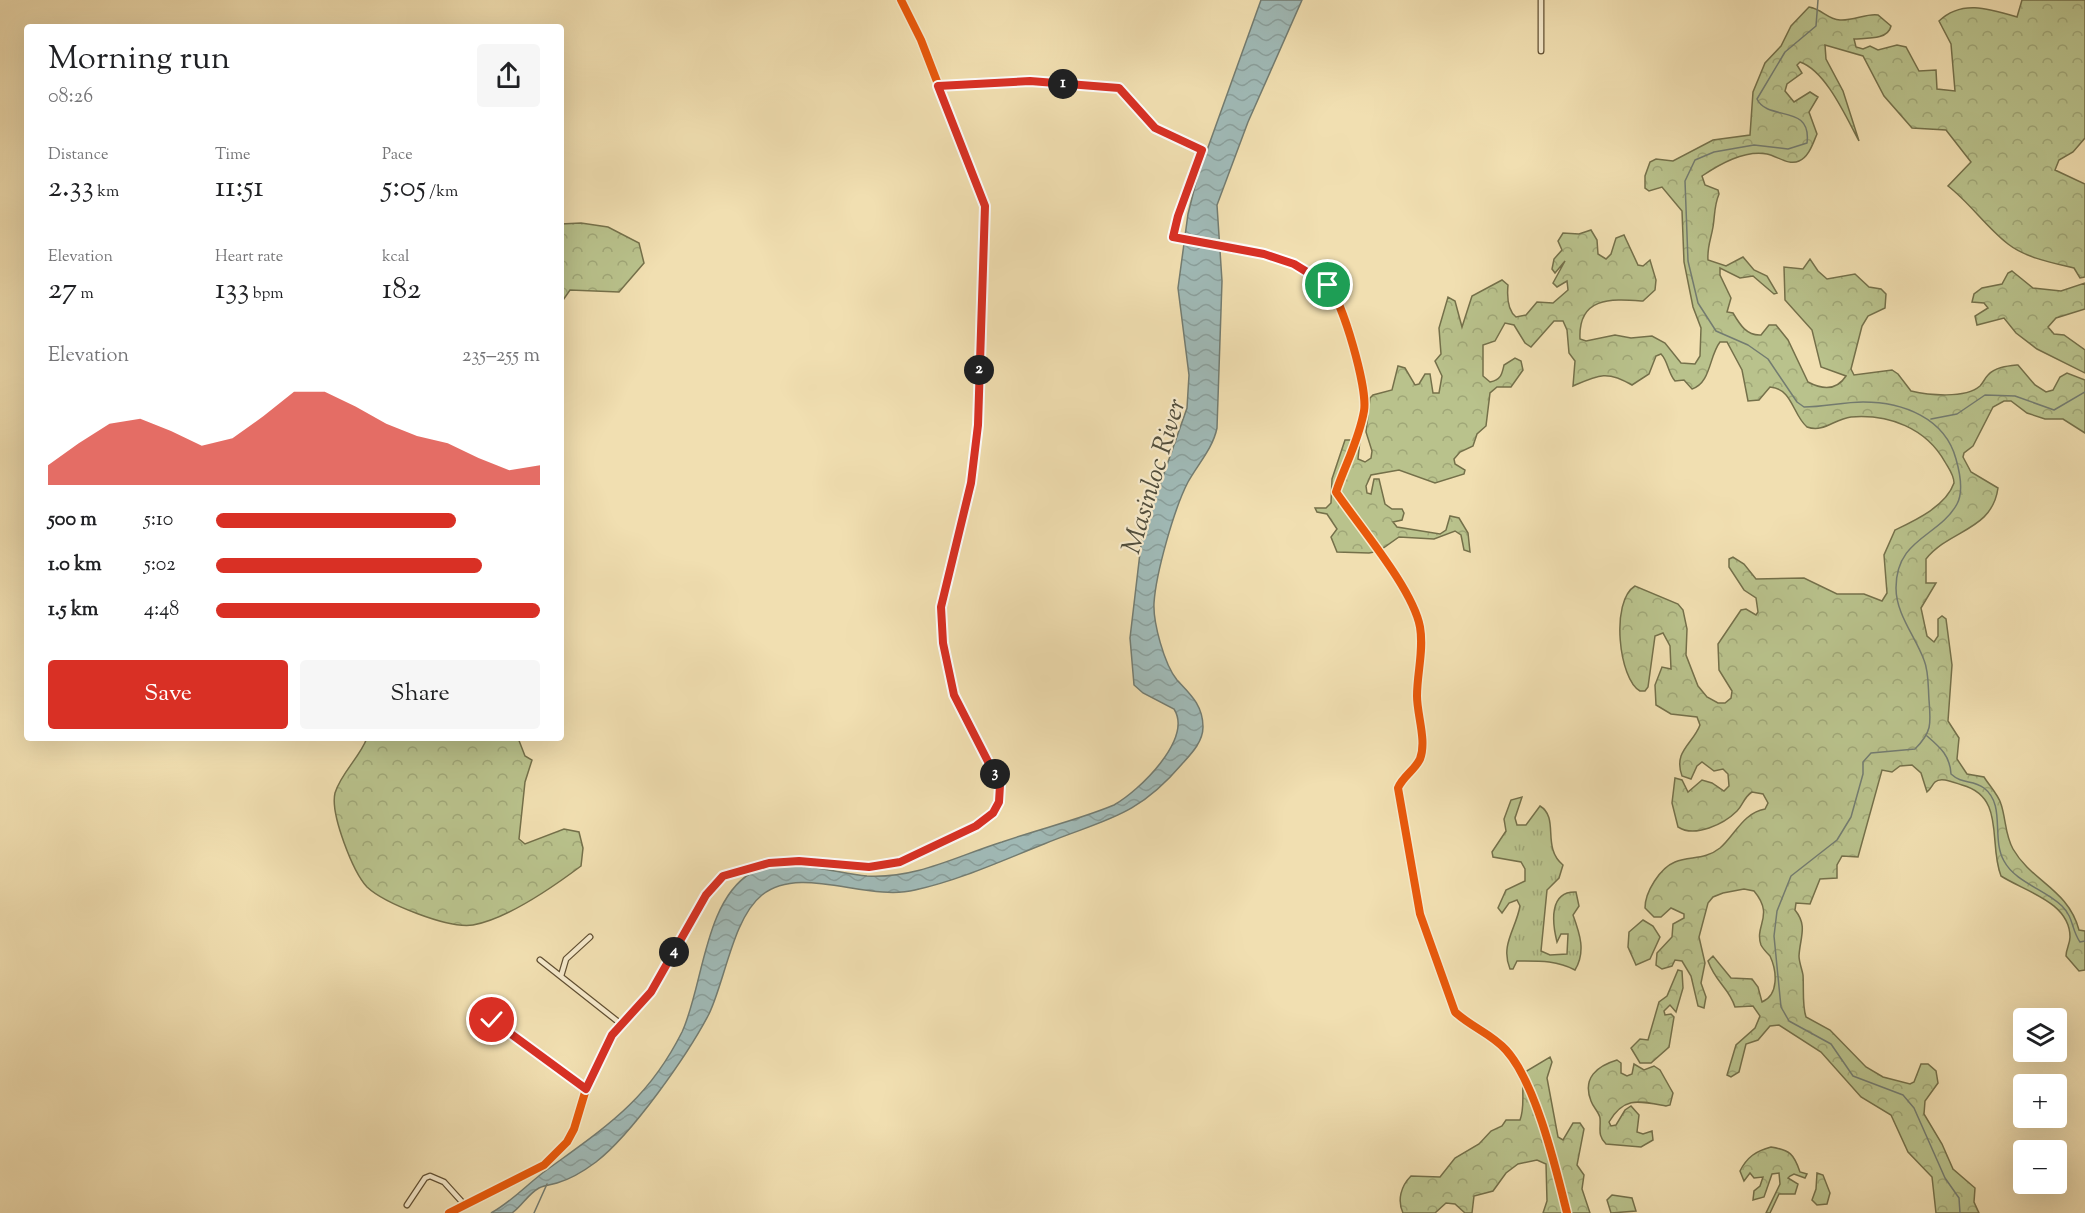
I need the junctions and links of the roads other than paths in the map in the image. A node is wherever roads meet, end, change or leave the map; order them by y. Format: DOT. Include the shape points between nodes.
graph roads {
  1 [pos="901,0"];
  2 [pos="1541,0"];
  3 [pos="1541,51"];
  4 [pos="938,86"];
  5 [pos="590,938"];
  6 [pos="540,960"];
  7 [pos="561,976"];
  8 [pos="492,1020"];
  9 [pos="621,1024"];
  10 [pos="586,1089"];
  11 [pos="463,1203"];
  12 [pos="407,1204"];
  13 [pos="449,1213"];
  14 [pos="1567,1213"];
  1 -- 4 [label="street"];
  2 -- 3 [label="street"];
  4 -- 9 [label="street" via="985,206 978,425 971,483 941,607 943,643 954,695 1000,785 999,802 993,813 976,826 900,862 869,867 769,863 723,876 706,895 651,992"];
  4 -- 14 [label="street" via="1030,81 1119,88 1155,128 1202,150 1173,237 1264,254 1294,264 1328,285 1356,356 1365,408 1357,444 1336,492 1403,587 1419,626 1417,695 1422,751 1398,788 1420,914 1455,1012 1466,1023 1497,1040 1526,1084"];
  5 -- 7 [label="street" via="566,959"];
  6 -- 7 [label="street"];
  7 -- 9 [label="street"];
  8 -- 10 [label="street"];
  9 -- 10 [label="street"];
  10 -- 11 [label="street" via="574,1129 559,1152 544,1165"];
  11 -- 12 [label="street" via="452,1189 430,1176"];
  11 -- 13 [label="street"];
}
